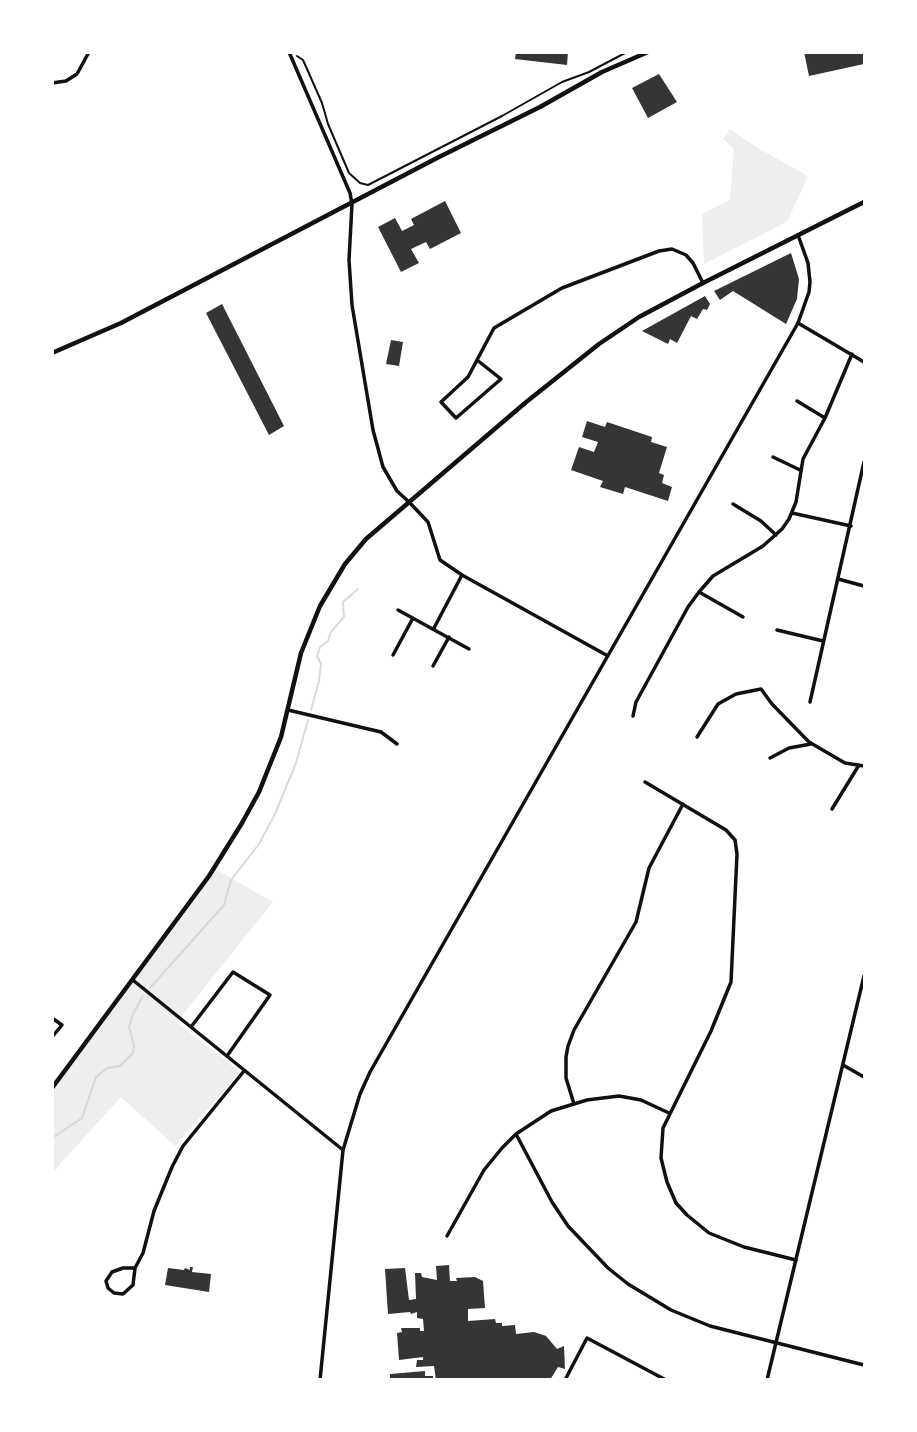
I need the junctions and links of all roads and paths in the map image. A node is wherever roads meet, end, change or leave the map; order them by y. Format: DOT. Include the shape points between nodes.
graph roads {
  1 [pos="89,52"];
  2 [pos="627,52"];
  3 [pos="648,52"];
  4 [pos="289,53"];
  5 [pos="52,83"];
  6 [pos="864,202"];
  7 [pos="352,204"];
  8 [pos="798,234"];
  9 [pos="703,283"];
  10 [pos="798,323"];
  11 [pos="52,353"];
  12 [pos="852,354"];
  13 [pos="477,360"];
  14 [pos="864,362"];
  15 [pos="796,401"];
  16 [pos="825,418"];
  17 [pos="773,457"];
  18 [pos="864,462"];
  19 [pos="800,470"];
  20 [pos="409,502"];
  21 [pos="733,504"];
  22 [pos="792,513"];
  23 [pos="851,526"];
  24 [pos="776,534"];
  25 [pos="462,575"];
  26 [pos="838,579"];
  27 [pos="864,586"];
  28 [pos="699,592"];
  29 [pos="398,610"];
  30 [pos="743,617"];
  31 [pos="413,618"];
  32 [pos="434,628"];
  33 [pos="777,630"];
  34 [pos="449,637"];
  35 [pos="823,641"];
  36 [pos="469,649"];
  37 [pos="393,655"];
  38 [pos="608,656"];
  39 [pos="433,666"];
  40 [pos="810,702"];
  41 [pos="288,710"];
  42 [pos="633,716"];
  43 [pos="697,737"];
  44 [pos="397,744"];
  45 [pos="813,744"];
  46 [pos="770,758"];
  47 [pos="862,765"];
  48 [pos="645,782"];
  49 [pos="683,804"];
  50 [pos="832,809"];
  51 [pos="864,976"];
  52 [pos="134,981"];
  53 [pos="52,1018"];
  54 [pos="191,1027"];
  55 [pos="52,1037"];
  56 [pos="227,1056"];
  57 [pos="843,1065"];
  58 [pos="244,1072"];
  59 [pos="864,1077"];
  60 [pos="52,1088"];
  61 [pos="574,1104"];
  62 [pos="669,1113"];
  63 [pos="516,1134"];
  64 [pos="343,1150"];
  65 [pos="447,1236"];
  66 [pos="796,1260"];
  67 [pos="135,1268"];
  68 [pos="776,1344"];
  69 [pos="864,1365"];
  70 [pos="320,1380"];
  71 [pos="565,1380"];
  72 [pos="666,1380"];
  73 [pos="767,1380"];
  1 -- 5 [label="street" via="77,74"];
  2 -- 4 [label="path" via="368,185 349,173 303,60"];
  3 -- 7 [label="main road"];
  4 -- 7 [label="street"];
  6 -- 8 [label="main road"];
  7 -- 11 [label="main road" via="121,323"];
  7 -- 20 [label="street" via="350,285 373,429 383,467"];
  8 -- 9 [label="main road"];
  8 -- 10 [label="street" via="808,262 810,292"];
  9 -- 13 [label="street" via="685,255 672,249 659,251 562,288 499,325"];
  9 -- 20 [label="main road" via="599,344"];
  10 -- 12 [label="street"];
  10 -- 38 [label="street"];
  12 -- 14 [label="street"];
  12 -- 16 [label="street"];
  13 -- 13 [label="street" via="468,377 441,402 456,418 501,379"];
  15 -- 16 [label="street"];
  16 -- 19 [label="street"];
  17 -- 19 [label="street"];
  18 -- 23 [label="street"];
  19 -- 22 [label="street"];
  20 -- 25 [label="street" via="428,522 440,560"];
  20 -- 41 [label="main road" via="366,539 320,606 301,653"];
  21 -- 24 [label="street"];
  22 -- 23 [label="street"];
  22 -- 24 [label="street"];
  23 -- 26 [label="street"];
  24 -- 28 [label="street" via="713,576"];
  25 -- 32 [label="street"];
  25 -- 38 [label="street"];
  26 -- 27 [label="street"];
  26 -- 35 [label="street"];
  28 -- 30 [label="street"];
  28 -- 42 [label="street" via="636,702"];
  29 -- 31 [label="street"];
  31 -- 32 [label="street"];
  31 -- 37 [label="street"];
  32 -- 34 [label="street"];
  33 -- 35 [label="street"];
  34 -- 36 [label="street"];
  34 -- 39 [label="street"];
  35 -- 40 [label="street"];
  38 -- 64 [label="street" via="370,1072"];
  41 -- 44 [label="street" via="381,732"];
  41 -- 52 [label="main road" via="270,767 242,823"];
  43 -- 45 [label="street" via="718,704 736,694 761,689"];
  45 -- 46 [label="street" via="789,748"];
  45 -- 47 [label="street" via="845,763"];
  47 -- 50 [label="street"];
  48 -- 49 [label="street"];
  49 -- 61 [label="street" via="649,868 636,922 568,1046 566,1079"];
  49 -- 62 [label="street" via="735,840 734,925 726,997"];
  51 -- 57 [label="street"];
  52 -- 54 [label="street"];
  52 -- 60 [label="main road"];
  53 -- 55 [label="street" via="62,1025"];
  54 -- 56 [label="street"];
  54 -- 56 [label="street" via="233,972 270,995"];
  56 -- 58 [label="street"];
  57 -- 59 [label="street"];
  57 -- 66 [label="street"];
  58 -- 64 [label="street"];
  58 -- 67 [label="street" via="183,1146 161,1191"];
  61 -- 62 [label="street" via="619,1096"];
  61 -- 63 [label="street" via="551,1111"];
  62 -- 66 [label="street" via="661,1143 663,1170 671,1194 687,1215 719,1238"];
  63 -- 65 [label="street" via="484,1170"];
  63 -- 68 [label="street" via="558,1210 608,1268 671,1310"];
  64 -- 70 [label="street"];
  66 -- 68 [label="street"];
  67 -- 67 [label="street" via="112,1272 106,1281 108,1288 114,1293 129,1291"];
  68 -- 69 [label="street"];
  68 -- 73 [label="street"];
  71 -- 72 [label="street" via="587,1338"];
}
